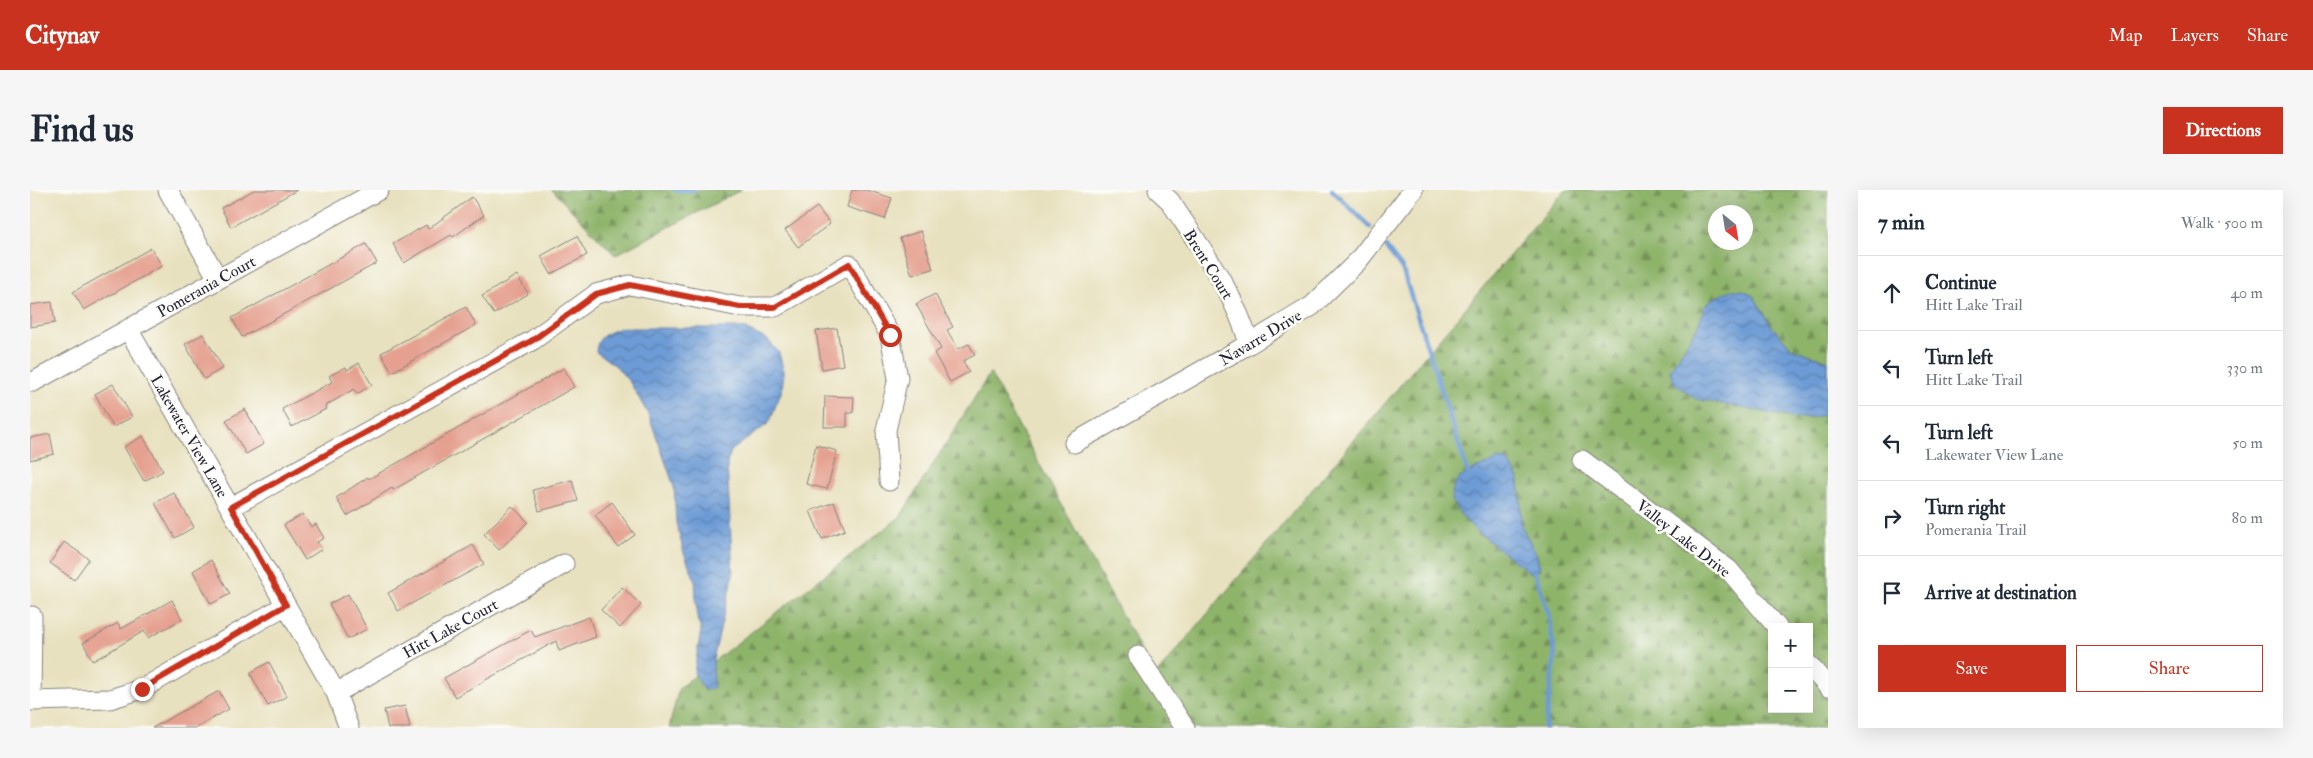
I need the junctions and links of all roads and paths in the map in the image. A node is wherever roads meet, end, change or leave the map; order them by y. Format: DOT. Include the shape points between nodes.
graph roads {
  1 [pos="168,190"];
  2 [pos="379,190"];
  3 [pos="1158,190"];
  4 [pos="1413,190"];
  5 [pos="218,279"];
  6 [pos="128,329"];
  7 [pos="1249,344"];
  8 [pos="33,382"];
  9 [pos="1074,443"];
  10 [pos="1582,460"];
  11 [pos="889,481"];
  12 [pos="231,507"];
  13 [pos="564,564"];
  14 [pos="286,605"];
  15 [pos="32,616"];
  16 [pos="1774,623"];
  17 [pos="1138,656"];
  18 [pos="1812,668"];
  19 [pos="1828,686"];
  20 [pos="336,693"];
  21 [pos="349,728"];
  22 [pos="1185,728"];
  1 -- 5 [label="street"];
  2 -- 5 [label="street, Pomerania Court"];
  3 -- 7 [label="street, Brent Court" via="1170,200 1230,294"];
  4 -- 7 [label="street, Navarre Drive" via="1358,262 1312,306"];
  5 -- 6 [label="street, Pomerania Court"];
  6 -- 8 [label="street, Pomerania Court"];
  6 -- 12 [label="street, Lakewater View Lane"];
  7 -- 9 [label="street, Navarre Drive"];
  10 -- 16 [label="street, Valley Lake Drive" via="1728,569"];
  11 -- 12 [label="street" via="886,430 898,378 892,344 849,264 775,307 740,307 630,285 596,294 533,340"];
  12 -- 14 [label="street, Lakewater View Lane"];
  13 -- 20 [label="street, Hitt Lake Court"];
  14 -- 15 [label="street" via="142,689 110,699 31,701"];
  14 -- 20 [label="street, Lakewater View Lane"];
  17 -- 22 [label="street"];
  18 -- 19 [label="street"];
  20 -- 21 [label="street, Lakewater View Lane"];
}
